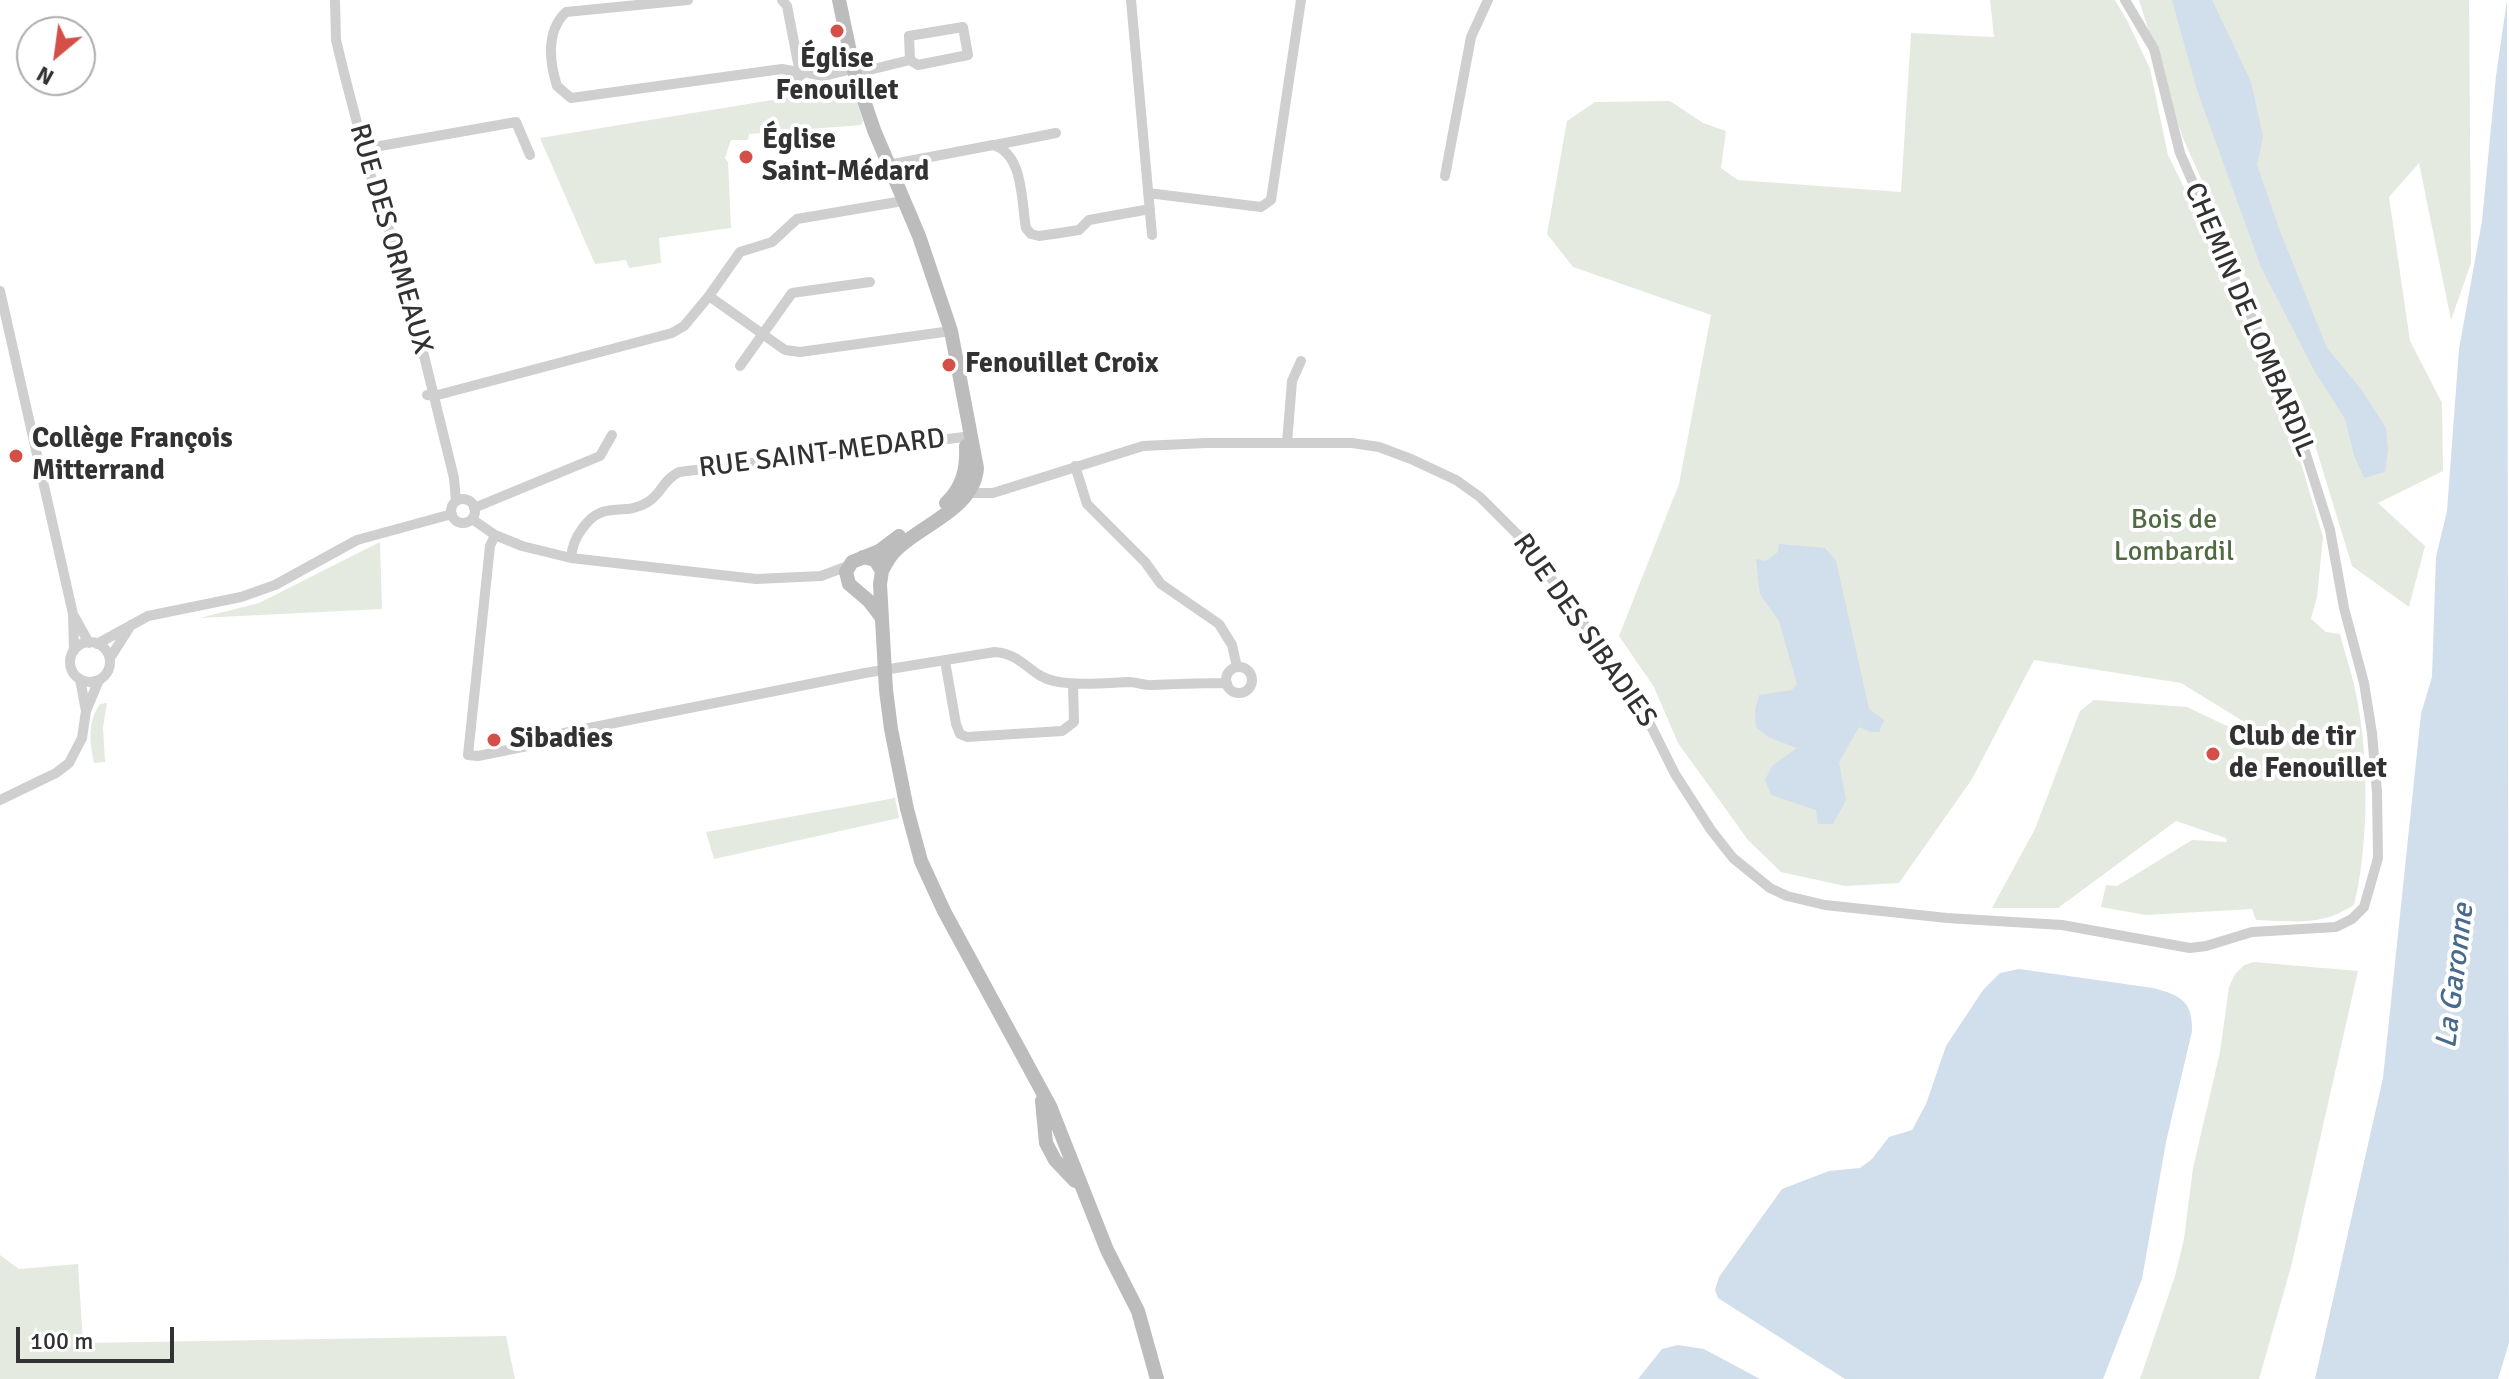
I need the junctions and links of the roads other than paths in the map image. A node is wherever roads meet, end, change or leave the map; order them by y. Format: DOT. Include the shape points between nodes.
graph roads {
  1 [pos="335,0"];
  2 [pos="688,0"];
  3 [pos="782,0"];
  4 [pos="839,0"];
  5 [pos="1131,0"];
  6 [pos="1301,0"];
  7 [pos="1488,0"];
  8 [pos="2125,0"];
  9 [pos="910,60"];
  10 [pos="854,71"];
  11 [pos="805,72"];
  12 [pos="1056,133"];
  13 [pos="993,145"];
  14 [pos="363,149"];
  15 [pos="530,155"];
  16 [pos="888,165"];
  17 [pos="1445,176"];
  18 [pos="1148,193"];
  19 [pos="903,201"];
  20 [pos="1150,209"];
  21 [pos="1152,235"];
  22 [pos="870,282"];
  23 [pos="0,291"];
  24 [pos="709,296"];
  25 [pos="951,331"];
  26 [pos="761,334"];
  27 [pos="1301,361"];
  28 [pos="740,366"];
  29 [pos="430,396"];
  30 [pos="612,435"];
  31 [pos="965,436"];
  32 [pos="1287,443"];
  33 [pos="1075,466"];
  34 [pos="454,478"];
  35 [pos="969,485"];
  36 [pos="456,501"];
  37 [pos="472,509"];
  38 [pos="452,514"];
  39 [pos="495,535"];
  40 [pos="863,557"];
  41 [pos="571,558"];
  42 [pos="848,566"];
  43 [pos="821,576"];
  44 [pos="881,578"];
  45 [pos="857,591"];
  46 [pos="73,614"];
  47 [pos="882,618"];
  48 [pos="132,623"];
  49 [pos="93,643"];
  50 [pos="74,651"];
  51 [pos="110,658"];
  52 [pos="945,661"];
  53 [pos="1237,667"];
  54 [pos="885,669"];
  55 [pos="80,679"];
  56 [pos="99,680"];
  57 [pos="1227,683"];
  58 [pos="1073,684"];
  59 [pos="86,711"];
  60 [pos="0,800"];
  61 [pos="2206,946"];
  62 [pos="1157,1379"];
  1 -- 14 [label="street, RUE DES ORMEAUX" via="336,40"];
  2 -- 11 [label="street" via="566,12 551,36 557,86 571,98 782,69 797,78"];
  3 -- 11 [label="street"];
  4 -- 10 [label="main road"];
  5 -- 18 [label="street"];
  6 -- 18 [label="street" via="1271,200 1261,207"];
  7 -- 17 [label="street" via="1471,37"];
  8 -- 61 [label="street, CHEMIN DE LOMBARDIL" via="2154,49 2180,153 2292,410 2327,522 2372,733 2378,858 2364,907 2336,927 2252,932"];
  9 -- 9 [label="street" via="918,65 968,55 963,27 909,36"];
  9 -- 10 [label="street"];
  10 -- 11 [label="street" via="824,76"];
  10 -- 16 [label="main road"];
  12 -- 13 [label="street"];
  13 -- 16 [label="street"];
  13 -- 20 [label="street" via="1015,165 1031,234 1079,230 1089,220"];
  14 -- 15 [label="street" via="516,122"];
  14 -- 29 [label="street, RUE DES ORMEAUX" via="402,266"];
  16 -- 19 [label="main road"];
  18 -- 20 [label="street"];
  19 -- 24 [label="street" via="797,219 772,242 740,252"];
  19 -- 25 [label="main road"];
  20 -- 21 [label="street"];
  22 -- 26 [label="street" via="792,293"];
  23 -- 46 [label="street"];
  24 -- 26 [label="street"];
  24 -- 29 [label="street" via="672,333"];
  25 -- 26 [label="street" via="800,352 785,350"];
  25 -- 31 [label="main road" via="964,397"];
  26 -- 28 [label="street"];
  27 -- 32 [label="street" via="1292,381"];
  29 -- 34 [label="street, RUE DES ORMEAUX"];
  30 -- 37 [label="street" via="600,456"];
  31 -- 35 [label="main road"];
  31 -- 41 [label="street, RUE SAINT-MEDARD" via="679,472 645,504 592,516 575,538"];
  32 -- 33 [label="street, RUE DES SIBADIES" via="1143,446"];
  32 -- 61 [label="street, RUE DES SIBADIES" via="1379,447 1456,480 1503,517 1635,694 1675,774 1711,830 1733,858 1770,888 1806,901 1881,912 2062,925 2169,945"];
  33 -- 35 [label="street, RUE DES SIBADIES" via="993,493"];
  33 -- 53 [label="street" via="1087,504 1161,584 1219,624"];
  34 -- 36 [label="street, RUE DES ORMEAUX"];
  34 -- 37 [label="street, RUE DES ORMEAUX"];
  35 -- 40 [label="main road" via="879,551"];
  35 -- 44 [label="main road" via="947,512 895,550"];
  36 -- 37 [label="street"];
  36 -- 38 [label="street, RUE DES ORMEAUX"];
  37 -- 38 [label="street, RUE DES ORMEAUX" via="460,523"];
  37 -- 39 [label="street, RUE DES ORMEAUX"];
  38 -- 48 [label="street" via="357,540 275,585 241,597"];
  39 -- 41 [label="street, RUE DES ORMEAUX"];
  39 -- 54 [label="street" via="468,755"];
  40 -- 42 [label="main road"];
  40 -- 44 [label="main road" via="875,560"];
  41 -- 43 [label="street, RUE DES ORMEAUX" via="756,579"];
  42 -- 43 [label="street, RUE DES ORMEAUX"];
  42 -- 45 [label="main road" via="846,578"];
  43 -- 45 [label="street, RUE DES ORMEAUX"];
  44 -- 45 [label="main road" via="872,592"];
  44 -- 47 [label="main road"];
  45 -- 47 [label="main road"];
  46 -- 49 [label="street"];
  46 -- 50 [label="street"];
  47 -- 54 [label="main road"];
  48 -- 49 [label="street"];
  48 -- 51 [label="street"];
  49 -- 50 [label="street"];
  49 -- 51 [label="street"];
  50 -- 55 [label="street" via="71,667"];
  51 -- 56 [label="street" via="108,671"];
  52 -- 54 [label="street"];
  52 -- 58 [label="street" via="1010,653 1040,676"];
  52 -- 58 [label="street" via="956,724 967,737 1062,731 1074,722"];
  53 -- 57 [label="street"];
  53 -- 57 [label="street" via="1249,671 1250,687 1235,692"];
  54 -- 62 [label="main road" via="891,729 921,861 1050,1106 1107,1250 1138,1311"];
  55 -- 56 [label="street"];
  55 -- 59 [label="street"];
  56 -- 59 [label="street"];
  57 -- 58 [label="street"];
  59 -- 60 [label="street" via="82,738 69,763"];
}
